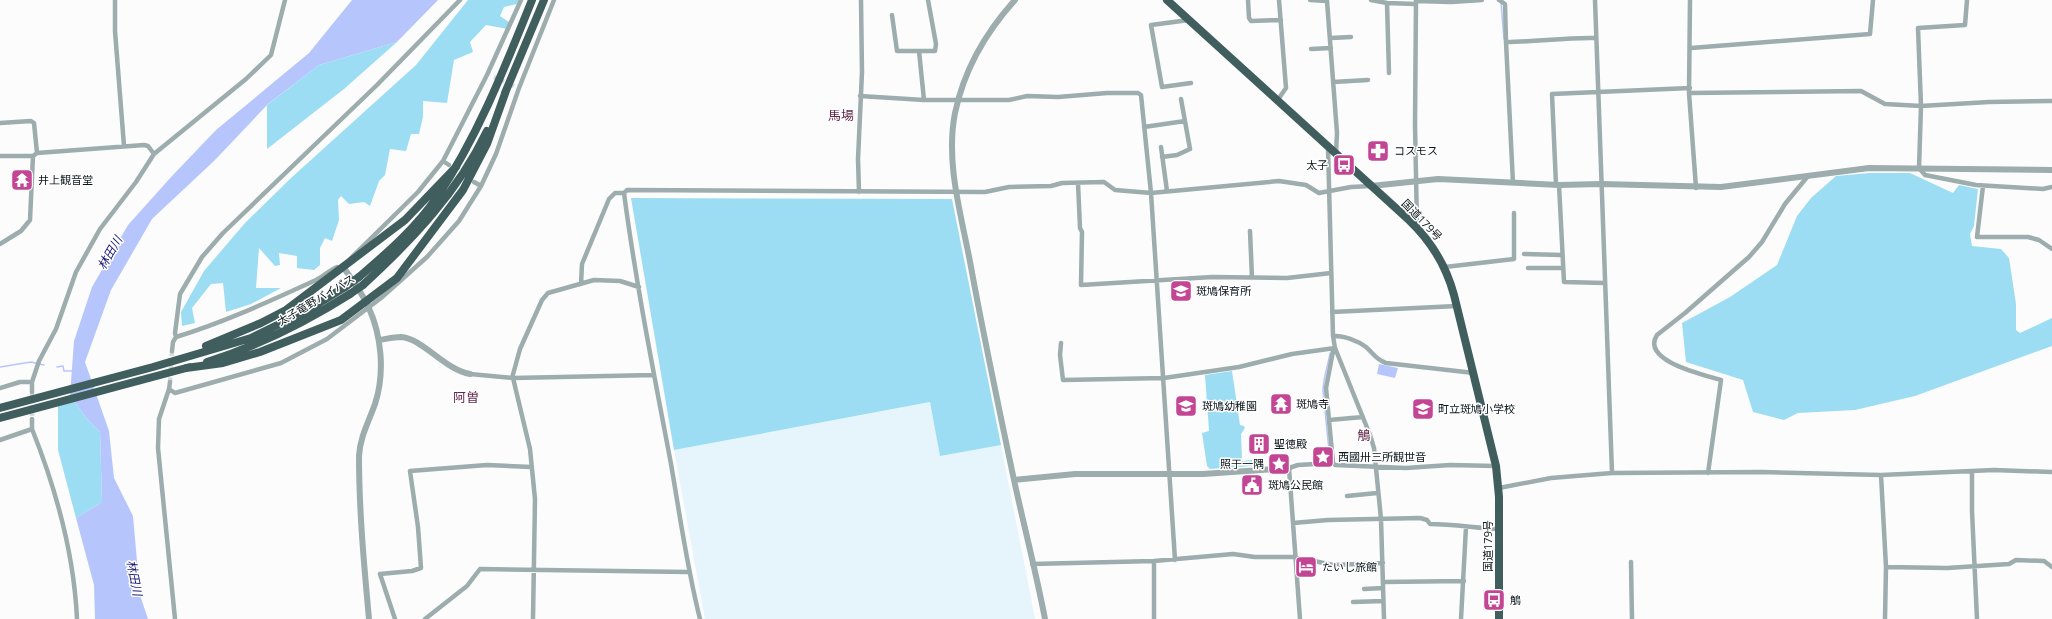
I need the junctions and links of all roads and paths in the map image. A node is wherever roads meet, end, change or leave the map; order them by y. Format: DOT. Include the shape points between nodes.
graph roads {
  1 [pos="115,0"];
  2 [pos="285,0"];
  3 [pos="460,0"];
  4 [pos="521,0"];
  5 [pos="532,0"];
  6 [pos="544,0"];
  7 [pos="554,0"];
  8 [pos="861,0"];
  9 [pos="925,0"];
  10 [pos="1015,0"];
  11 [pos="1166,0"];
  12 [pos="1248,0"];
  13 [pos="1278,0"];
  14 [pos="1310,0"];
  15 [pos="1328,0"];
  16 [pos="1372,0"];
  17 [pos="1482,0"];
  18 [pos="1499,0"];
  19 [pos="1595,0"];
  20 [pos="1690,0"];
  21 [pos="1873,0"];
  22 [pos="1967,0"];
  23 [pos="1385,2"];
  24 [pos="1415,2"];
  25 [pos="892,15"];
  26 [pos="1189,20"];
  27 [pos="1281,20"];
  28 [pos="1351,37"];
  29 [pos="1330,38"];
  30 [pos="1596,38"];
  31 [pos="1506,42"];
  32 [pos="1331,48"];
  33 [pos="1691,48"];
  34 [pos="1311,49"];
  35 [pos="919,51"];
  36 [pos="1389,73"];
  37 [pos="487,75"];
  38 [pos="494,77"];
  39 [pos="1368,80"];
  40 [pos="1333,82"];
  41 [pos="1191,83"];
  42 [pos="513,88"];
  43 [pos="1690,90"];
  44 [pos="1598,92"];
  45 [pos="860,96"];
  46 [pos="959,98"];
  47 [pos="1181,99"];
  48 [pos="924,100"];
  49 [pos="2052,100"];
  50 [pos="1277,101"];
  51 [pos="1921,106"];
  52 [pos="1185,121"];
  53 [pos="0,123"];
  54 [pos="1144,127"];
  55 [pos="124,146"];
  56 [pos="1161,147"];
  57 [pos="1328,148"];
  58 [pos="35,154"];
  59 [pos="154,154"];
  60 [pos="1336,154"];
  61 [pos="0,156"];
  62 [pos="1162,157"];
  63 [pos="442,161"];
  64 [pos="452,166"];
  65 [pos="1919,168"];
  66 [pos="2052,170"];
  67 [pos="1808,176"];
  68 [pos="474,182"];
  69 [pos="1416,182"];
  70 [pos="1078,183"];
  71 [pos="1513,183"];
  72 [pos="1601,184"];
  73 [pos="1557,185"];
  74 [pos="481,186"];
  75 [pos="1372,186"];
  76 [pos="1983,186"];
  77 [pos="1696,188"];
  78 [pos="2052,188"];
  79 [pos="1167,191"];
  80 [pos="859,192"];
  81 [pos="956,192"];
  82 [pos="1330,192"];
  83 [pos="624,193"];
  84 [pos="1151,193"];
  85 [pos="1514,213"];
  86 [pos="1417,228"];
  87 [pos="1250,231"];
  88 [pos="0,244"];
  89 [pos="2052,249"];
  90 [pos="1524,254"];
  91 [pos="1562,255"];
  92 [pos="1445,267"];
  93 [pos="344,268"];
  94 [pos="1528,268"];
  95 [pos="1563,268"];
  96 [pos="1331,274"];
  97 [pos="1252,278"];
  98 [pos="1157,279"];
  99 [pos="1605,283"];
  100 [pos="581,284"];
  101 [pos="639,287"];
  102 [pos="367,305"];
  103 [pos="1457,306"];
  104 [pos="1332,312"];
  105 [pos="1333,336"];
  106 [pos="176,338"];
  107 [pos="379,340"];
  108 [pos="1061,343"];
  109 [pos="1335,348"];
  110 [pos="172,351"];
  111 [pos="153,367"];
  112 [pos="186,368"];
  113 [pos="1474,373"];
  114 [pos="470,374"];
  115 [pos="654,375"];
  116 [pos="513,378"];
  117 [pos="1164,378"];
  118 [pos="32,382"];
  119 [pos="170,382"];
  120 [pos="0,388"];
  121 [pos="169,389"];
  122 [pos="32,392"];
  123 [pos="0,408"];
  124 [pos="32,409"];
  125 [pos="1363,417"];
  126 [pos="0,418"];
  127 [pos="32,419"];
  128 [pos="1329,420"];
  129 [pos="0,422"];
  130 [pos="32,429"];
  131 [pos="0,440"];
  132 [pos="1333,463"];
  133 [pos="1496,466"];
  134 [pos="531,467"];
  135 [pos="1376,467"];
  136 [pos="1289,468"];
  137 [pos="1972,471"];
  138 [pos="2052,472"];
  139 [pos="1612,473"];
  140 [pos="1708,473"];
  141 [pos="1169,474"];
  142 [pos="1881,475"];
  143 [pos="1014,480"];
  144 [pos="1499,488"];
  145 [pos="1377,493"];
  146 [pos="1347,496"];
  147 [pos="1381,519"];
  148 [pos="1293,523"];
  149 [pos="1466,527"];
  150 [pos="1499,529"];
  151 [pos="1295,557"];
  152 [pos="1175,560"];
  153 [pos="1154,562"];
  154 [pos="1631,562"];
  155 [pos="1384,563"];
  156 [pos="1032,564"];
  157 [pos="1975,566"];
  158 [pos="1886,567"];
  159 [pos="2052,567"];
  160 [pos="535,570"];
  161 [pos="688,572"];
  162 [pos="1464,581"];
  163 [pos="1383,582"];
  164 [pos="1383,588"];
  165 [pos="1364,589"];
  166 [pos="1383,600"];
  167 [pos="1353,602"];
  168 [pos="77,619"];
  169 [pos="175,619"];
  170 [pos="369,619"];
  171 [pos="395,619"];
  172 [pos="425,619"];
  173 [pos="533,619"];
  174 [pos="700,619"];
  175 [pos="1045,619"];
  176 [pos="1154,619"];
  177 [pos="1300,619"];
  178 [pos="1384,619"];
  179 [pos="1462,619"];
  180 [pos="1499,619"];
  181 [pos="1632,619"];
  182 [pos="1884,619"];
  183 [pos="1977,619"];
  1 -- 55 [label="street"];
  2 -- 59 [label="street" via="271,55 246,79"];
  3 -- 106 [label="street" via="202,257 180,294 174,333"];
  4 -- 37 [label="street"];
  5 -- 64 [label="highway, 太子竜野バイパス" via="491,101"];
  6 -- 42 [label="highway, 太子竜野バイパス"];
  7 -- 42 [label="street"];
  8 -- 45 [label="street"];
  9 -- 35 [label="street" via="928,0 936,44 935,51"];
  10 -- 46 [label="street" via="982,43"];
  11 -- 26 [label="highway, 国道179号"];
  12 -- 27 [label="street" via="1251,21"];
  13 -- 27 [label="street"];
  14 -- 15 [label="street"];
  15 -- 29 [label="street"];
  16 -- 23 [label="street"];
  17 -- 24 [label="street"];
  18 -- 31 [label="street" via="1505,4"];
  19 -- 30 [label="street"];
  20 -- 33 [label="street"];
  21 -- 33 [label="street" via="1870,34"];
  22 -- 51 [label="street" via="1965,25 1918,28"];
  23 -- 24 [label="street"];
  23 -- 36 [label="street"];
  24 -- 69 [label="street"];
  25 -- 35 [label="street" via="897,51"];
  26 -- 41 [label="street" via="1151,25 1162,87"];
  26 -- 50 [label="highway, 国道179号"];
  27 -- 50 [label="street" via="1286,88"];
  28 -- 29 [label="street"];
  29 -- 32 [label="street"];
  30 -- 31 [label="street"];
  30 -- 44 [label="street"];
  31 -- 71 [label="street"];
  32 -- 34 [label="street"];
  32 -- 40 [label="street"];
  33 -- 43 [label="street"];
  35 -- 48 [label="street"];
  37 -- 38 [label="street"];
  37 -- 63 [label="street"];
  39 -- 40 [label="street"];
  40 -- 60 [label="street"];
  42 -- 74 [label="street" via="496,154"];
  42 -- 102 [label="highway" via="463,190 397,278"];
  42 -- 112 [label="highway, 太子竜野バイパス, bridge" via="452,190 412,239 364,284 319,314 276,337"];
  43 -- 44 [label="street"];
  43 -- 51 [label="street" via="1862,91 1885,104"];
  43 -- 77 [label="street"];
  44 -- 72 [label="street"];
  44 -- 73 [label="street" via="1552,94"];
  45 -- 48 [label="street"];
  45 -- 80 [label="street"];
  46 -- 48 [label="street"];
  46 -- 54 [label="street" via="1010,100 1027,96 1138,93"];
  46 -- 81 [label="street" via="955,113 952,151"];
  47 -- 52 [label="street"];
  49 -- 51 [label="street"];
  50 -- 57 [label="highway, 国道179号"];
  51 -- 65 [label="street"];
  52 -- 54 [label="street"];
  52 -- 62 [label="street" via="1190,149 1177,155"];
  53 -- 58 [label="street" via="34,123"];
  54 -- 84 [label="street"];
  55 -- 58 [label="street"];
  55 -- 59 [label="street" via="148,146"];
  56 -- 62 [label="street"];
  57 -- 60 [label="highway, 国道179号"];
  57 -- 82 [label="street"];
  58 -- 61 [label="street"];
  58 -- 88 [label="street" via="30,220 21,231"];
  59 -- 118 [label="street" via="88,248"];
  60 -- 75 [label="highway, 国道179号"];
  62 -- 79 [label="street"];
  63 -- 64 [label="street"];
  63 -- 93 [label="street" via="418,192 352,255"];
  64 -- 93 [label="highway" via="405,220"];
  64 -- 111 [label="highway, 太子竜野バイパス, bridge" via="437,198 411,230 345,287 306,311 251,338"];
  65 -- 66 [label="street"];
  65 -- 67 [label="street" via="1869,168"];
  65 -- 76 [label="street" via="1924,175"];
  67 -- 77 [label="street" via="1754,184"];
  67 -- 140 [label="street" via="1785,204 1762,242 1749,257 1654,339 1655,350 1660,357 1684,369 1721,380"];
  68 -- 74 [label="street"];
  69 -- 71 [label="street" via="1438,179"];
  69 -- 75 [label="street"];
  69 -- 86 [label="street"];
  70 -- 81 [label="street" via="1009,187 985,192"];
  70 -- 84 [label="street" via="1104,182 1115,190"];
  70 -- 98 [label="street" via="1082,232 1081,285"];
  71 -- 73 [label="street"];
  72 -- 73 [label="street"];
  72 -- 77 [label="street"];
  72 -- 99 [label="street"];
  73 -- 91 [label="street"];
  74 -- 102 [label="street" via="459,221 427,257"];
  75 -- 82 [label="street"];
  75 -- 86 [label="highway, 国道179号"];
  76 -- 78 [label="street"];
  76 -- 89 [label="street" via="1977,237 2028,237 2039,240"];
  79 -- 82 [label="street" via="1279,181 1306,185 1319,193"];
  79 -- 84 [label="street"];
  80 -- 81 [label="street"];
  80 -- 83 [label="street" via="627,190"];
  81 -- 143 [label="street"];
  82 -- 96 [label="street"];
  83 -- 100 [label="street" via="615,193 609,199 582,264"];
  83 -- 101 [label="street"];
  84 -- 98 [label="street"];
  85 -- 92 [label="street" via="1514,259"];
  86 -- 92 [label="highway, 国道179号" via="1433,246"];
  87 -- 97 [label="street"];
  90 -- 91 [label="street"];
  91 -- 95 [label="street"];
  92 -- 103 [label="highway, 国道179号"];
  93 -- 102 [label="street"];
  93 -- 106 [label="street" via="336,268 318,279 222,322"];
  93 -- 111 [label="highway" via="286,310 233,335"];
  94 -- 95 [label="street"];
  95 -- 99 [label="street" via="1564,282"];
  96 -- 97 [label="street"];
  96 -- 104 [label="street"];
  97 -- 98 [label="street"];
  98 -- 117 [label="street"];
  99 -- 139 [label="street"];
  100 -- 101 [label="street" via="605,280 620,281"];
  100 -- 116 [label="street" via="548,293 542,300 520,349"];
  101 -- 115 [label="street"];
  102 -- 107 [label="street"];
  102 -- 112 [label="highway" via="341,320 260,352 223,363"];
  102 -- 121 [label="street" via="328,339 281,363 175,393"];
  103 -- 104 [label="street"];
  103 -- 113 [label="highway, 国道179号"];
  104 -- 105 [label="street"];
  105 -- 109 [label="street"];
  105 -- 113 [label="street" via="1340,336 1366,347 1374,357 1386,363"];
  106 -- 110 [label="street"];
  107 -- 114 [label="street" via="402,337 411,340 458,372"];
  107 -- 170 [label="street" via="379,386 360,441 359,455 361,528"];
  108 -- 117 [label="street" via="1063,380"];
  109 -- 117 [label="street" via="1292,354 1239,368"];
  109 -- 125 [label="street"];
  109 -- 128 [label="street" via="1326,388"];
  111 -- 123 [label="highway, 太子竜野バイパス"];
  112 -- 124 [label="highway, 太子竜野バイパス"];
  113 -- 133 [label="highway, 国道179号"];
  114 -- 116 [label="street"];
  115 -- 116 [label="street"];
  115 -- 161 [label="street"];
  116 -- 134 [label="street" via="530,449"];
  117 -- 141 [label="street"];
  118 -- 120 [label="street" via="20,382"];
  118 -- 122 [label="street"];
  119 -- 121 [label="street"];
  121 -- 169 [label="street" via="159,419 158,448"];
  124 -- 126 [label="highway, 太子竜野バイパス"];
  124 -- 129 [label="highway"];
  125 -- 128 [label="street"];
  125 -- 135 [label="street" via="1370,435"];
  127 -- 130 [label="street"];
  128 -- 132 [label="street"];
  130 -- 131 [label="street"];
  130 -- 168 [label="street" via="56,496 71,564"];
  132 -- 135 [label="street"];
  132 -- 136 [label="street" via="1298,464"];
  133 -- 135 [label="street" via="1450,464 1406,468"];
  133 -- 144 [label="highway, 国道179号"];
  134 -- 160 [label="street" via="535,499"];
  134 -- 171 [label="street" via="487,465 410,471 421,568 380,574"];
  135 -- 145 [label="street"];
  136 -- 141 [label="street"];
  136 -- 148 [label="street"];
  137 -- 138 [label="street"];
  137 -- 142 [label="street"];
  137 -- 157 [label="street"];
  139 -- 140 [label="street"];
  139 -- 144 [label="street" via="1551,478"];
  140 -- 142 [label="street"];
  141 -- 143 [label="street" via="1098,473"];
  141 -- 152 [label="street"];
  142 -- 158 [label="street"];
  143 -- 156 [label="street"];
  144 -- 150 [label="highway, 国道179号"];
  145 -- 146 [label="street"];
  145 -- 147 [label="street"];
  147 -- 148 [label="street"];
  147 -- 149 [label="street" via="1420,518 1430,524 1458,524"];
  147 -- 155 [label="street"];
  148 -- 151 [label="street"];
  149 -- 150 [label="street"];
  149 -- 162 [label="street"];
  150 -- 180 [label="highway, 国道179号"];
  151 -- 152 [label="street" via="1232,554"];
  151 -- 155 [label="street" via="1333,565"];
  151 -- 177 [label="street"];
  152 -- 153 [label="street"];
  153 -- 156 [label="street"];
  153 -- 176 [label="street"];
  154 -- 181 [label="street"];
  155 -- 163 [label="street"];
  156 -- 175 [label="street"];
  157 -- 158 [label="street"];
  157 -- 159 [label="street" via="2009,564 2016,560 2044,561"];
  157 -- 183 [label="street"];
  158 -- 182 [label="street"];
  160 -- 161 [label="street"];
  160 -- 172 [label="street" via="480,569 467,586"];
  160 -- 173 [label="street"];
  161 -- 174 [label="street"];
  162 -- 163 [label="street"];
  162 -- 179 [label="street"];
  163 -- 164 [label="street"];
  164 -- 165 [label="street"];
  164 -- 166 [label="street"];
  166 -- 167 [label="street"];
  166 -- 178 [label="street"];
}
